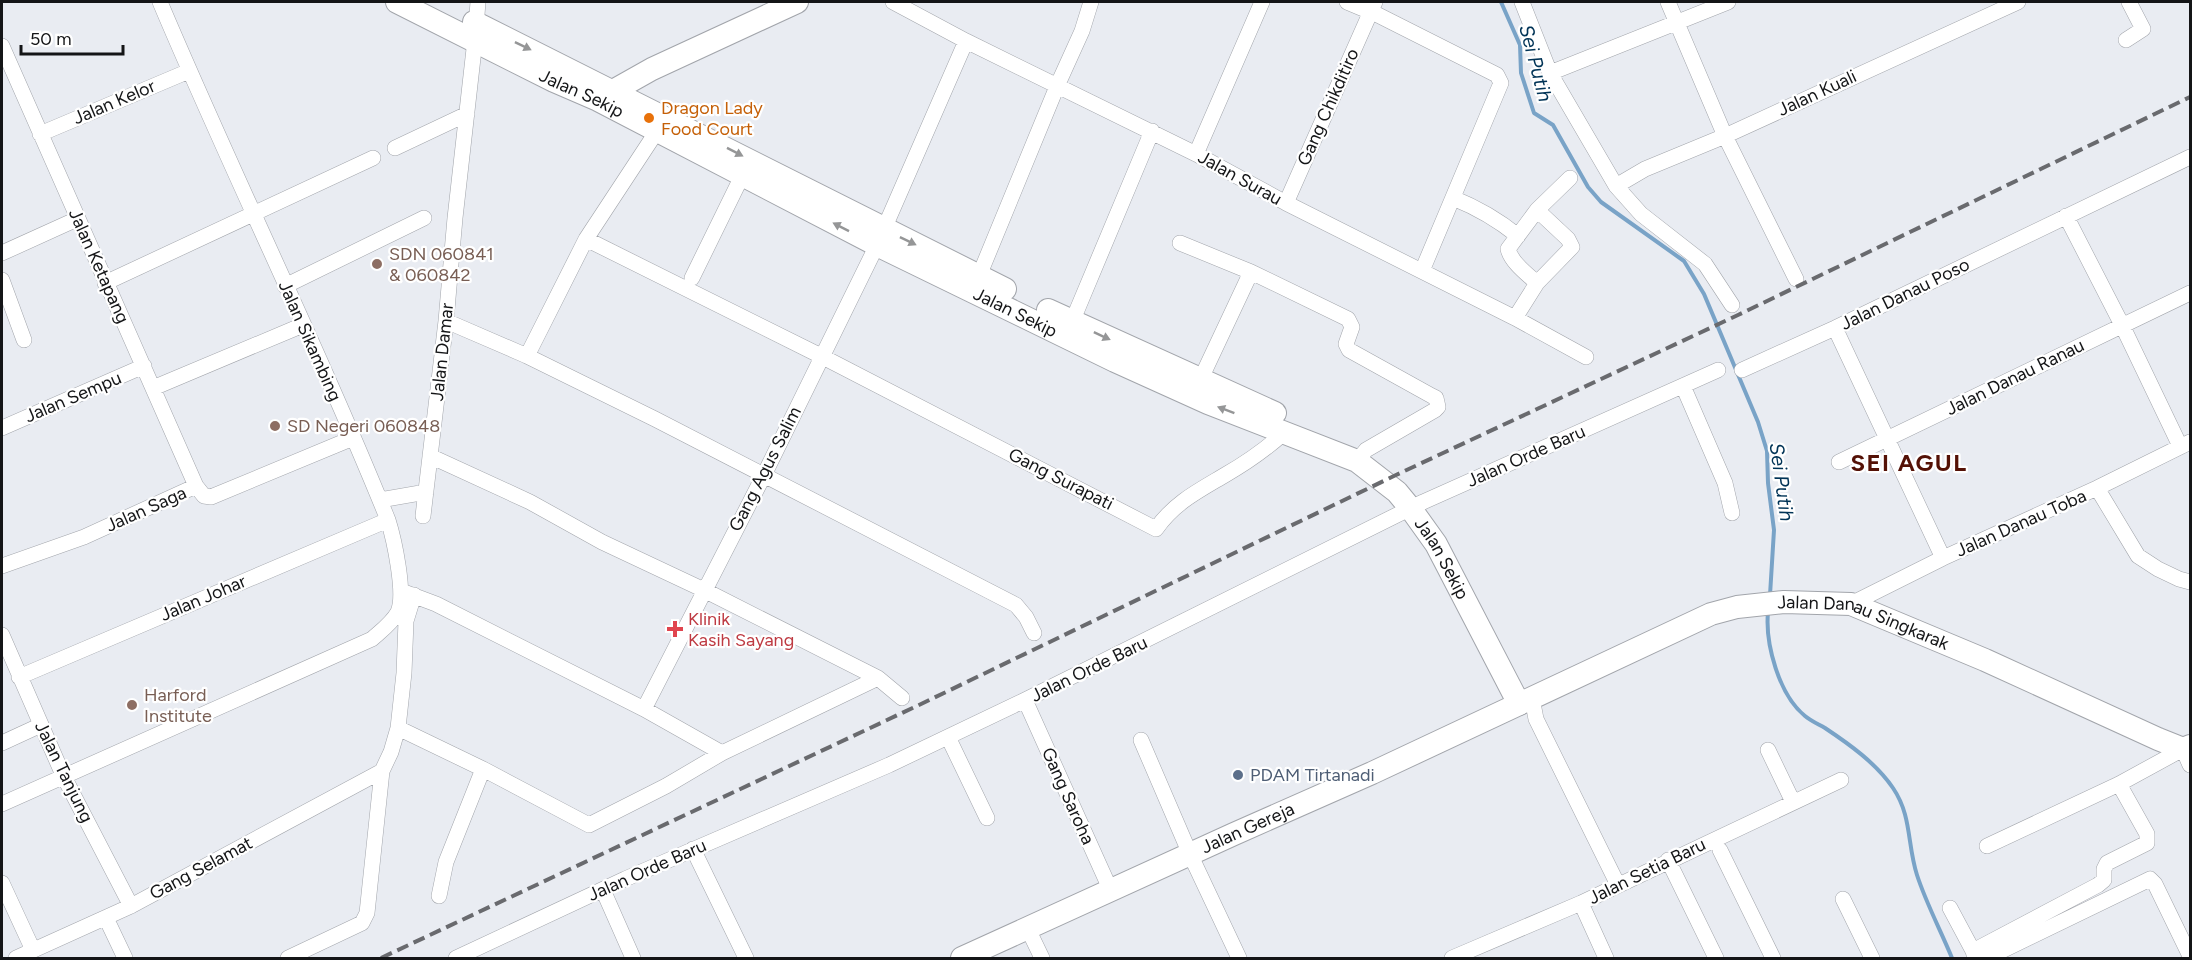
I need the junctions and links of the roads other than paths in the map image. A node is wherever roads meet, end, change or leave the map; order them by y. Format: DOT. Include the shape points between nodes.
graph roads {
  1 [pos="159,2"];
  2 [pos="397,2"];
  3 [pos="433,2"];
  4 [pos="797,2"];
  5 [pos="893,2"];
  6 [pos="1091,2"];
  7 [pos="1263,2"];
  8 [pos="1347,2"];
  9 [pos="1522,2"];
  10 [pos="1668,2"];
  11 [pos="1728,2"];
  12 [pos="2018,2"];
  13 [pos="2129,2"];
  14 [pos="1372,6"];
  15 [pos="1987,8"];
  16 [pos="476,21"];
  17 [pos="1677,23"];
  18 [pos="2126,40"];
  19 [pos="966,41"];
  20 [pos="2,46"];
  21 [pos="189,71"];
  22 [pos="1550,73"];
  23 [pos="1058,84"];
  24 [pos="605,95"];
  25 [pos="467,114"];
  26 [pos="657,130"];
  27 [pos="1152,131"];
  28 [pos="40,134"];
  29 [pos="1725,136"];
  30 [pos="395,148"];
  31 [pos="1197,154"];
  32 [pos="2190,157"];
  33 [pos="373,158"];
  34 [pos="742,176"];
  35 [pos="1570,177"];
  36 [pos="1616,186"];
  37 [pos="1453,198"];
  38 [pos="1286,203"];
  39 [pos="1537,210"];
  40 [pos="255,213"];
  41 [pos="2066,216"];
  42 [pos="424,218"];
  43 [pos="77,219"];
  44 [pos="1518,236"];
  45 [pos="881,237"];
  46 [pos="586,239"];
  47 [pos="1180,243"];
  48 [pos="2,253"];
  49 [pos="1422,271"];
  50 [pos="1251,272"];
  51 [pos="979,276"];
  52 [pos="692,278"];
  53 [pos="2,279"];
  54 [pos="1796,279"];
  55 [pos="105,283"];
  56 [pos="1537,283"];
  57 [pos="285,286"];
  58 [pos="2190,293"];
  59 [pos="1732,305"];
  60 [pos="1515,318"];
  61 [pos="446,321"];
  62 [pos="1072,322"];
  63 [pos="303,325"];
  64 [pos="2122,325"];
  65 [pos="1835,328"];
  66 [pos="24,340"];
  67 [pos="527,356"];
  68 [pos="821,356"];
  69 [pos="1586,357"];
  70 [pos="144,366"];
  71 [pos="1718,370"];
  72 [pos="1742,370"];
  73 [pos="1683,386"];
  74 [pos="153,387"];
  75 [pos="1197,388"];
  76 [pos="2,428"];
  77 [pos="1285,432"];
  78 [pos="353,438"];
  79 [pos="1887,438"];
  80 [pos="2185,444"];
  81 [pos="430,456"];
  82 [pos="1361,456"];
  83 [pos="1839,462"];
  84 [pos="764,475"];
  85 [pos="196,486"];
  86 [pos="2097,488"];
  87 [pos="426,492"];
  88 [pos="380,500"];
  89 [pos="1417,505"];
  90 [pos="1732,513"];
  91 [pos="423,516"];
  92 [pos="388,520"];
  93 [pos="1942,558"];
  94 [pos="2,566"];
  95 [pos="2190,582"];
  96 [pos="704,590"];
  97 [pos="406,593"];
  98 [pos="1851,604"];
  99 [pos="1034,633"];
  100 [pos="2,635"];
  101 [pos="19,676"];
  102 [pos="878,678"];
  103 [pos="902,698"];
  104 [pos="1025,700"];
  105 [pos="1529,707"];
  106 [pos="645,709"];
  107 [pos="40,725"];
  108 [pos="398,728"];
  109 [pos="948,737"];
  110 [pos="1141,740"];
  111 [pos="2,744"];
  112 [pos="1768,750"];
  113 [pos="722,753"];
  114 [pos="2188,753"];
  115 [pos="483,769"];
  116 [pos="382,771"];
  117 [pos="63,775"];
  118 [pos="1841,780"];
  119 [pos="2119,784"];
  120 [pos="1793,802"];
  121 [pos="2,804"];
  122 [pos="987,818"];
  123 [pos="1987,846"];
  124 [pos="693,849"];
  125 [pos="1720,850"];
  126 [pos="1190,854"];
  127 [pos="1668,860"];
  128 [pos="2,883"];
  129 [pos="1618,885"];
  130 [pos="603,890"];
  131 [pos="1111,891"];
  132 [pos="439,896"];
  133 [pos="1843,899"];
  134 [pos="1581,903"];
  135 [pos="131,906"];
  136 [pos="1950,908"];
  137 [pos="106,918"];
  138 [pos="1028,929"];
  139 [pos="33,950"];
  140 [pos="1974,955"];
  141 [pos="2190,956"];
  142 [pos="464,957"];
  143 [pos="16,958"];
  144 [pos="125,958"];
  145 [pos="288,958"];
  146 [pos="633,958"];
  147 [pos="746,958"];
  148 [pos="962,958"];
  149 [pos="1042,958"];
  150 [pos="1239,958"];
  151 [pos="1452,958"];
  152 [pos="1606,958"];
  153 [pos="1716,958"];
  154 [pos="1773,958"];
  155 [pos="1872,958"];
  156 [pos="1987,958"];
  1 -- 21 [label="street, Jalan Sikambing"];
  2 -- 16 [label="street, Jalan Sekip"];
  3 -- 16 [label="street, Jalan Sekip"];
  4 -- 24 [label="street"];
  5 -- 19 [label="street, Jalan Surau"];
  6 -- 23 [label="street"];
  7 -- 31 [label="street"];
  8 -- 14 [label="street"];
  9 -- 22 [label="street"];
  10 -- 17 [label="street"];
  11 -- 17 [label="street"];
  12 -- 15 [label="street, Jalan Kuali"];
  13 -- 18 [label="street" via="2143,29"];
  14 -- 37 [label="street" via="1500,78 1501,87"];
  14 -- 38 [label="street, Gang Chikditiro"];
  15 -- 29 [label="street, Jalan Kuali"];
  16 -- 24 [label="street, Jalan Sekip"];
  16 -- 25 [label="street, Jalan Damar"];
  17 -- 22 [label="street"];
  17 -- 29 [label="street"];
  19 -- 23 [label="street, Jalan Surau"];
  19 -- 45 [label="street, Gang Agus Salim"];
  20 -- 28 [label="street, Jalan Ketapang"];
  21 -- 28 [label="street, Jalan Kelor"];
  21 -- 40 [label="street, Jalan Sikambing"];
  22 -- 36 [label="street"];
  23 -- 27 [label="street, Jalan Surau"];
  23 -- 51 [label="street"];
  24 -- 26 [label="street, Jalan Sekip"];
  24 -- 45 [label="street, Jalan Sekip, one-way"];
  25 -- 30 [label="street"];
  25 -- 61 [label="street, Jalan Damar"];
  26 -- 34 [label="street, Jalan Sekip"];
  26 -- 46 [label="street"];
  27 -- 31 [label="street, Jalan Surau"];
  27 -- 62 [label="street"];
  28 -- 43 [label="street, Jalan Ketapang"];
  29 -- 36 [label="street, Jalan Kuali" via="1645,169"];
  29 -- 54 [label="street"];
  31 -- 38 [label="street, Jalan Surau"];
  32 -- 41 [label="street, Jalan Danau Poso"];
  33 -- 40 [label="street"];
  45 -- 34 [label="street, Jalan Sekip, one-way"];
  34 -- 52 [label="street"];
  35 -- 39 [label="street"];
  36 -- 59 [label="street" via="1641,214 1705,264"];
  37 -- 44 [label="street" via="1490,215"];
  37 -- 49 [label="street"];
  38 -- 49 [label="street, Jalan Surau"];
  39 -- 44 [label="street"];
  39 -- 56 [label="street" via="1572,247"];
  40 -- 55 [label="street"];
  40 -- 57 [label="street, Jalan Sikambing"];
  41 -- 64 [label="street"];
  41 -- 65 [label="street, Jalan Danau Poso"];
  42 -- 57 [label="street"];
  43 -- 48 [label="street"];
  43 -- 55 [label="street, Jalan Ketapang"];
  44 -- 56 [label="street" via="1508,252"];
  45 -- 51 [label="street, Jalan Sekip, one-way"];
  45 -- 68 [label="street, Gang Agus Salim"];
  45 -- 75 [label="street, Jalan Sekip" via="1115,361"];
  46 -- 67 [label="street"];
  46 -- 68 [label="street"];
  47 -- 50 [label="street"];
  49 -- 60 [label="street, Jalan Surau"];
  50 -- 75 [label="street"];
  50 -- 82 [label="street" via="1348,319 1352,327 1348,350 1436,398 1435,411"];
  51 -- 62 [label="street, Jalan Sekip"];
  53 -- 66 [label="street"];
  55 -- 70 [label="street, Jalan Ketapang"];
  56 -- 60 [label="street"];
  57 -- 63 [label="street, Jalan Sikambing"];
  58 -- 64 [label="street, Jalan Danau Ranau"];
  60 -- 69 [label="street, Jalan Surau"];
  61 -- 67 [label="street"];
  61 -- 81 [label="street, Jalan Damar"];
  62 -- 75 [label="street, Jalan Sekip, one-way"];
  63 -- 74 [label="street"];
  63 -- 78 [label="street, Jalan Sikambing"];
  64 -- 79 [label="street, Jalan Danau Ranau"];
  64 -- 80 [label="street"];
  65 -- 72 [label="street, Jalan Danau Poso"];
  65 -- 79 [label="street"];
  67 -- 84 [label="street"];
  68 -- 77 [label="street, Gang Surapati" via="1156,529 1178,503 1264,451"];
  68 -- 84 [label="street, Gang Agus Salim"];
  70 -- 74 [label="street, Jalan Ketapang"];
  70 -- 76 [label="street, Jalan Sempu"];
  71 -- 73 [label="street, Jalan Orde Baru"];
  73 -- 89 [label="street, Jalan Orde Baru"];
  73 -- 90 [label="street" via="1725,483"];
  74 -- 85 [label="street, Jalan Ketapang"];
  77 -- 75 [label="street, Jalan Sekip, one-way"];
  75 -- 82 [label="street, Jalan Sekip"];
  77 -- 82 [label="street, Jalan Sekip"];
  78 -- 85 [label="street, Jalan Saga" via="211,497 204,496"];
  78 -- 88 [label="street, Jalan Sikambing"];
  79 -- 83 [label="street, Jalan Danau Ranau"];
  79 -- 93 [label="street"];
  80 -- 86 [label="street, Jalan Danau Toba"];
  81 -- 87 [label="street, Jalan Damar"];
  81 -- 96 [label="street"];
  82 -- 89 [label="street, Jalan Sekip" via="1381,461"];
  84 -- 96 [label="street, Gang Agus Salim"];
  84 -- 99 [label="street" via="1016,605"];
  85 -- 94 [label="street, Jalan Saga" via="84,537"];
  86 -- 93 [label="street, Jalan Danau Toba"];
  86 -- 95 [label="street" via="2138,556"];
  87 -- 88 [label="street"];
  87 -- 91 [label="street, Jalan Damar"];
  88 -- 92 [label="street, Jalan Sikambing"];
  89 -- 104 [label="street, Jalan Orde Baru"];
  89 -- 105 [label="street, Jalan Sekip" via="1442,526"];
  92 -- 97 [label="street, Jalan Sikambing"];
  92 -- 101 [label="street, Jalan Johar"];
  93 -- 98 [label="street, Jalan Danau Toba"];
  96 -- 102 [label="street"];
  96 -- 106 [label="street, Gang Agus Salim"];
  97 -- 106 [label="street" via="436,604"];
  97 -- 108 [label="street"];
  97 -- 117 [label="street, Jalan Sikambing" via="387,626 372,639"];
  98 -- 105 [label="street, Jalan Danau Singkarak" via="1755,604 1711,614"];
  98 -- 114 [label="street, Jalan Danau Singkarak"];
  100 -- 101 [label="street, Jalan Tanjung"];
  101 -- 107 [label="street, Jalan Tanjung"];
  102 -- 103 [label="street"];
  102 -- 113 [label="street"];
  104 -- 109 [label="street, Jalan Orde Baru"];
  104 -- 131 [label="street, Gang Saroha"];
  105 -- 126 [label="street, Jalan Gereja"];
  105 -- 129 [label="street, Jalan Sekip"];
  106 -- 113 [label="street"];
  107 -- 111 [label="street"];
  107 -- 117 [label="street, Jalan Tanjung"];
  108 -- 115 [label="street"];
  108 -- 116 [label="street"];
  109 -- 122 [label="street"];
  109 -- 124 [label="street, Jalan Orde Baru"];
  110 -- 126 [label="street"];
  112 -- 120 [label="street"];
  113 -- 115 [label="street" via="589,825"];
  114 -- 119 [label="street"];
  115 -- 132 [label="street" via="446,862"];
  116 -- 135 [label="street, Gang Selamat"];
  116 -- 145 [label="street" via="367,913 362,923"];
  117 -- 121 [label="street, Jalan Sikambing"];
  117 -- 135 [label="street, Jalan Tanjung"];
  118 -- 120 [label="street, Jalan Setia Baru"];
  119 -- 123 [label="street"];
  119 -- 140 [label="street" via="2147,834 2147,843 2107,863 2104,880 2098,885"];
  120 -- 127 [label="street, Jalan Setia Baru"];
  124 -- 130 [label="street, Jalan Orde Baru"];
  124 -- 147 [label="street"];
  125 -- 154 [label="street"];
  126 -- 131 [label="street, Jalan Gereja"];
  126 -- 150 [label="street"];
  127 -- 129 [label="street, Jalan Setia Baru"];
  127 -- 153 [label="street"];
  128 -- 139 [label="street"];
  129 -- 134 [label="street, Jalan Setia Baru"];
  130 -- 142 [label="street, Jalan Orde Baru"];
  130 -- 146 [label="street"];
  131 -- 138 [label="street, Jalan Gereja"];
  133 -- 155 [label="street"];
  134 -- 151 [label="street, Jalan Setia Baru"];
  134 -- 152 [label="street"];
  135 -- 137 [label="street, Gang Selamat"];
  136 -- 140 [label="street"];
  137 -- 139 [label="street, Gang Selamat"];
  137 -- 144 [label="street"];
  138 -- 148 [label="street, Jalan Gereja"];
  138 -- 149 [label="street"];
  139 -- 143 [label="street, Gang Selamat"];
  141 -- 156 [label="street" via="2150,879"];
}
